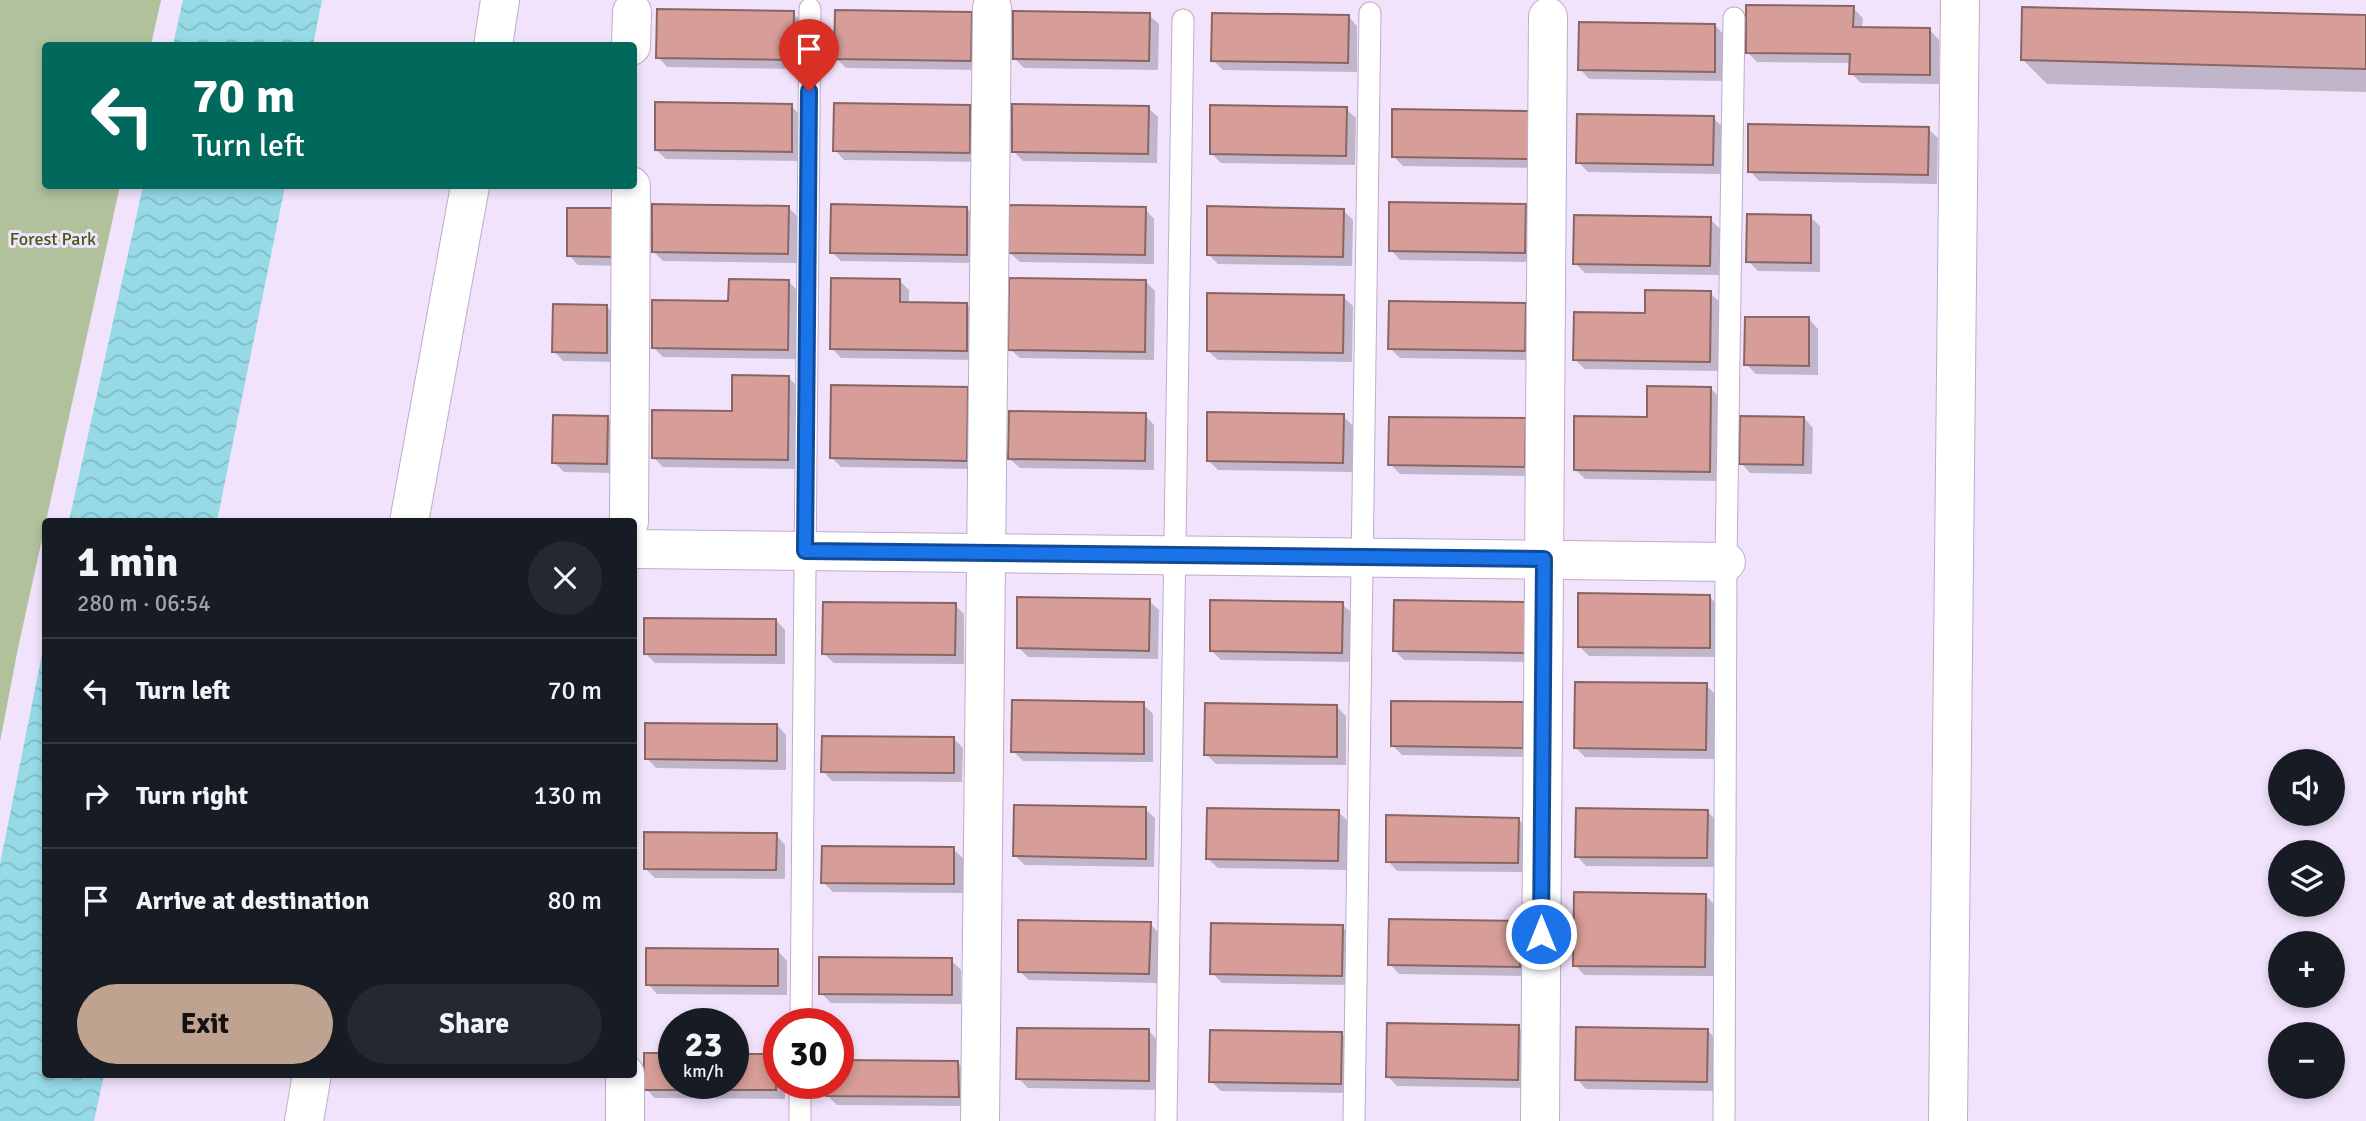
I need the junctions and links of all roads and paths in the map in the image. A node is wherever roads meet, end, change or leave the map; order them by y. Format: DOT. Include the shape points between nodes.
graph roads {
  1 [pos="500,0"];
  2 [pos="1960,0"];
  3 [pos="992,8"];
  4 [pos="810,9"];
  5 [pos="1370,13"];
  6 [pos="1548,17"];
  7 [pos="1734,18"];
  8 [pos="1183,20"];
  9 [pos="494,42"];
  10 [pos="469,189"];
  11 [pos="631,189"];
  12 [pos="409,518"];
  13 [pos="629,518"];
  14 [pos="637,549"];
  15 [pos="805,551"];
  16 [pos="985,553"];
  17 [pos="1175,555"];
  18 [pos="1362,558"];
  19 [pos="1544,559"];
  20 [pos="1726,562"];
  21 [pos="801,1008"];
  22 [pos="311,1078"];
  23 [pos="625,1078"];
  24 [pos="800,1099"];
  25 [pos="304,1121"];
  26 [pos="625,1121"];
  27 [pos="800,1121"];
  28 [pos="979,1121"];
  29 [pos="1166,1121"];
  30 [pos="1354,1121"];
  31 [pos="1540,1121"];
  32 [pos="1724,1121"];
  33 [pos="1948,1121"];
  1 -- 9 [label="street"];
  2 -- 33 [label="street"];
  3 -- 16 [label="street"];
  4 -- 15 [label="lane"];
  5 -- 18 [label="lane"];
  6 -- 19 [label="street"];
  7 -- 20 [label="lane"];
  8 -- 17 [label="lane"];
  10 -- 12 [label="street"];
  11 -- 13 [label="street"];
  14 -- 15 [label="street"];
  15 -- 16 [label="street"];
  15 -- 21 [label="lane"];
  16 -- 17 [label="street"];
  16 -- 28 [label="street"];
  17 -- 18 [label="street"];
  17 -- 29 [label="lane"];
  18 -- 19 [label="street"];
  18 -- 30 [label="lane"];
  19 -- 20 [label="street"];
  19 -- 31 [label="street"];
  20 -- 32 [label="lane"];
  22 -- 25 [label="street"];
  23 -- 26 [label="street"];
  24 -- 27 [label="lane"];
}
